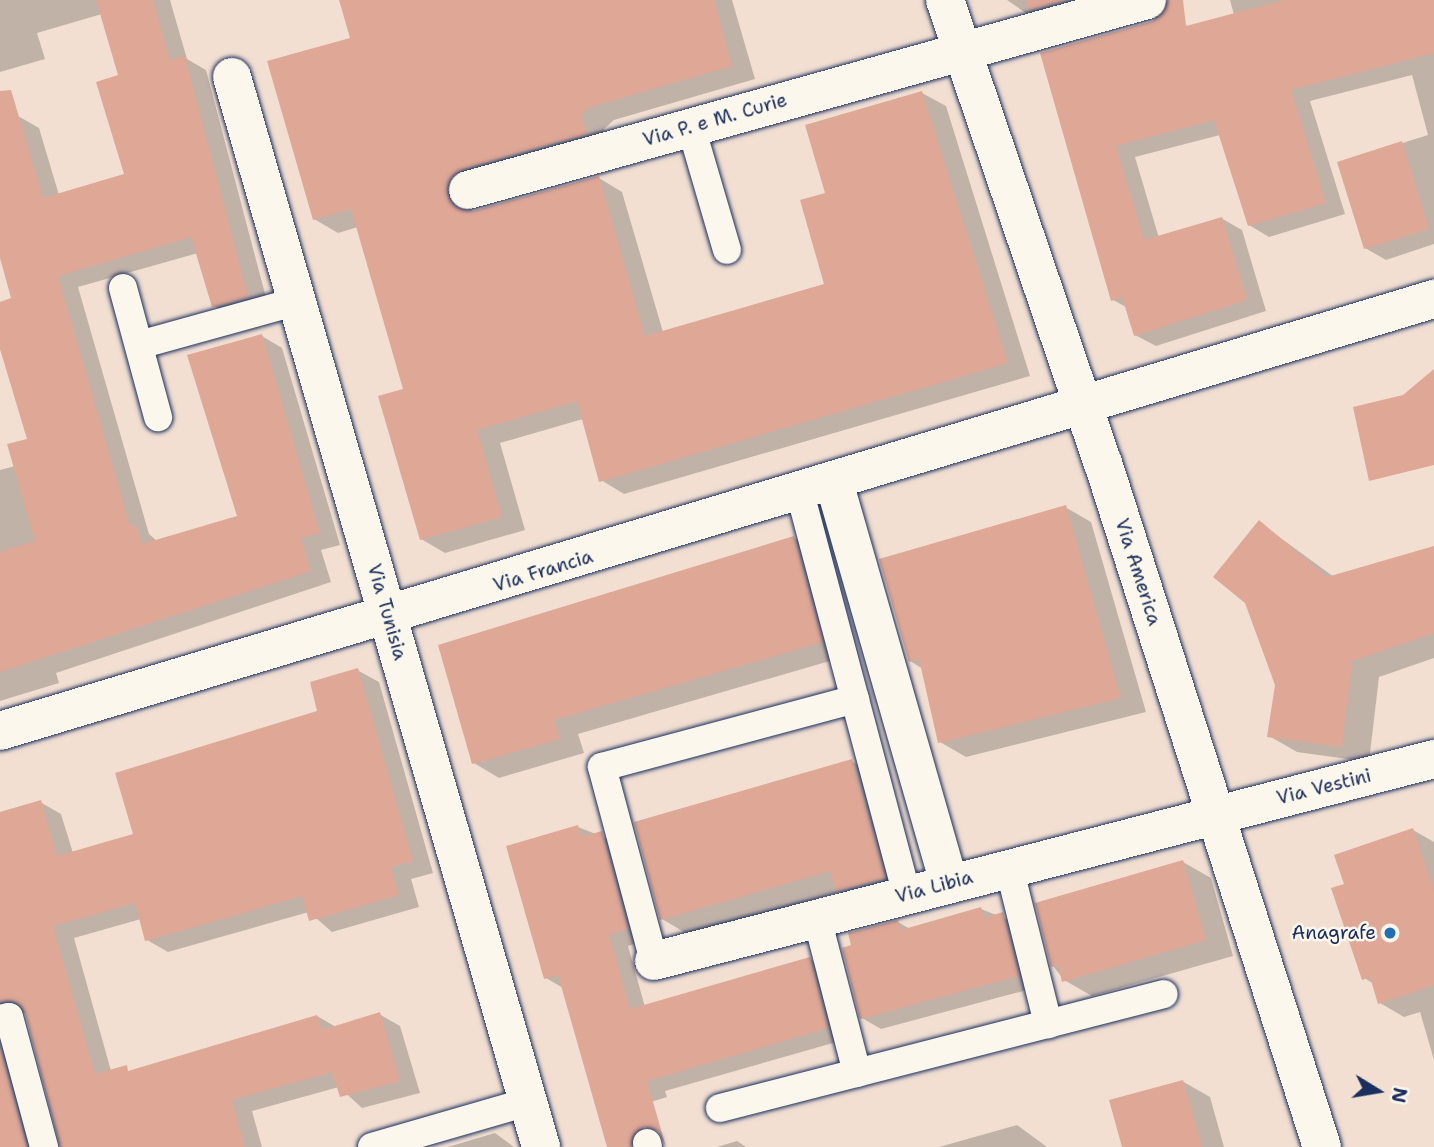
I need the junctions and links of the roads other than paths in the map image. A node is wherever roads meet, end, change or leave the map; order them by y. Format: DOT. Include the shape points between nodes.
graph roads {
  1 [pos="945,0"];
  2 [pos="1147,0"];
  3 [pos="962,51"];
  4 [pos="233,77"];
  5 [pos="691,127"];
  6 [pos="468,190"];
  7 [pos="727,250"];
  8 [pos="123,288"];
  9 [pos="1434,299"];
  10 [pos="298,301"];
  11 [pos="139,345"];
  12 [pos="1084,407"];
  13 [pos="159,417"];
  14 [pos="817,488"];
  15 [pos="388,617"];
  16 [pos="855,699"];
  17 [pos="0,731"];
  18 [pos="1434,759"];
  19 [pos="1215,815"];
  20 [pos="1009,867"];
  21 [pos="949,883"];
  22 [pos="907,894"];
  23 [pos="817,918"];
  24 [pos="654,961"];
  25 [pos="1164,994"];
  26 [pos="0,1019"];
  27 [pos="1048,1024"];
  28 [pos="857,1073"];
  29 [pos="528,1102"];
  30 [pos="720,1108"];
  31 [pos="44,1147"];
  32 [pos="372,1147"];
  33 [pos="541,1147"];
  34 [pos="1322,1147"];
  1 -- 3 [label="street, Via America"];
  2 -- 3 [label="street, Via P. e M. Curie"];
  3 -- 5 [label="street, Via P. e M. Curie"];
  3 -- 12 [label="street, Via America"];
  4 -- 10 [label="street, Via Tunisia"];
  5 -- 6 [label="street, Via P. e M. Curie"];
  5 -- 7 [label="lane"];
  8 -- 11 [label="lane"];
  9 -- 12 [label="street, Via Francia"];
  10 -- 11 [label="lane"];
  10 -- 15 [label="street, Via Tunisia"];
  11 -- 13 [label="lane"];
  12 -- 14 [label="street, Via Francia"];
  12 -- 19 [label="street, Via America"];
  14 -- 15 [label="street, Via Francia"];
  14 -- 16 [label="lane"];
  14 -- 21 [label="street"];
  15 -- 17 [label="street, Via Francia"];
  15 -- 29 [label="street, Via Tunisia"];
  16 -- 22 [label="lane"];
  16 -- 24 [label="lane" via="602,767"];
  18 -- 19 [label="street, Via Vestini"];
  19 -- 20 [label="street, Via Libia"];
  19 -- 34 [label="street, Via America"];
  20 -- 21 [label="street, Via Libia"];
  20 -- 27 [label="lane"];
  21 -- 22 [label="street, Via Libia"];
  22 -- 23 [label="street, Via Libia"];
  23 -- 24 [label="street, Via Libia"];
  23 -- 28 [label="lane"];
  25 -- 27 [label="lane"];
  26 -- 31 [label="lane" via="9,1017"];
  27 -- 28 [label="lane"];
  28 -- 30 [label="lane"];
  29 -- 32 [label="lane"];
  29 -- 33 [label="street, Via Tunisia"];
}
